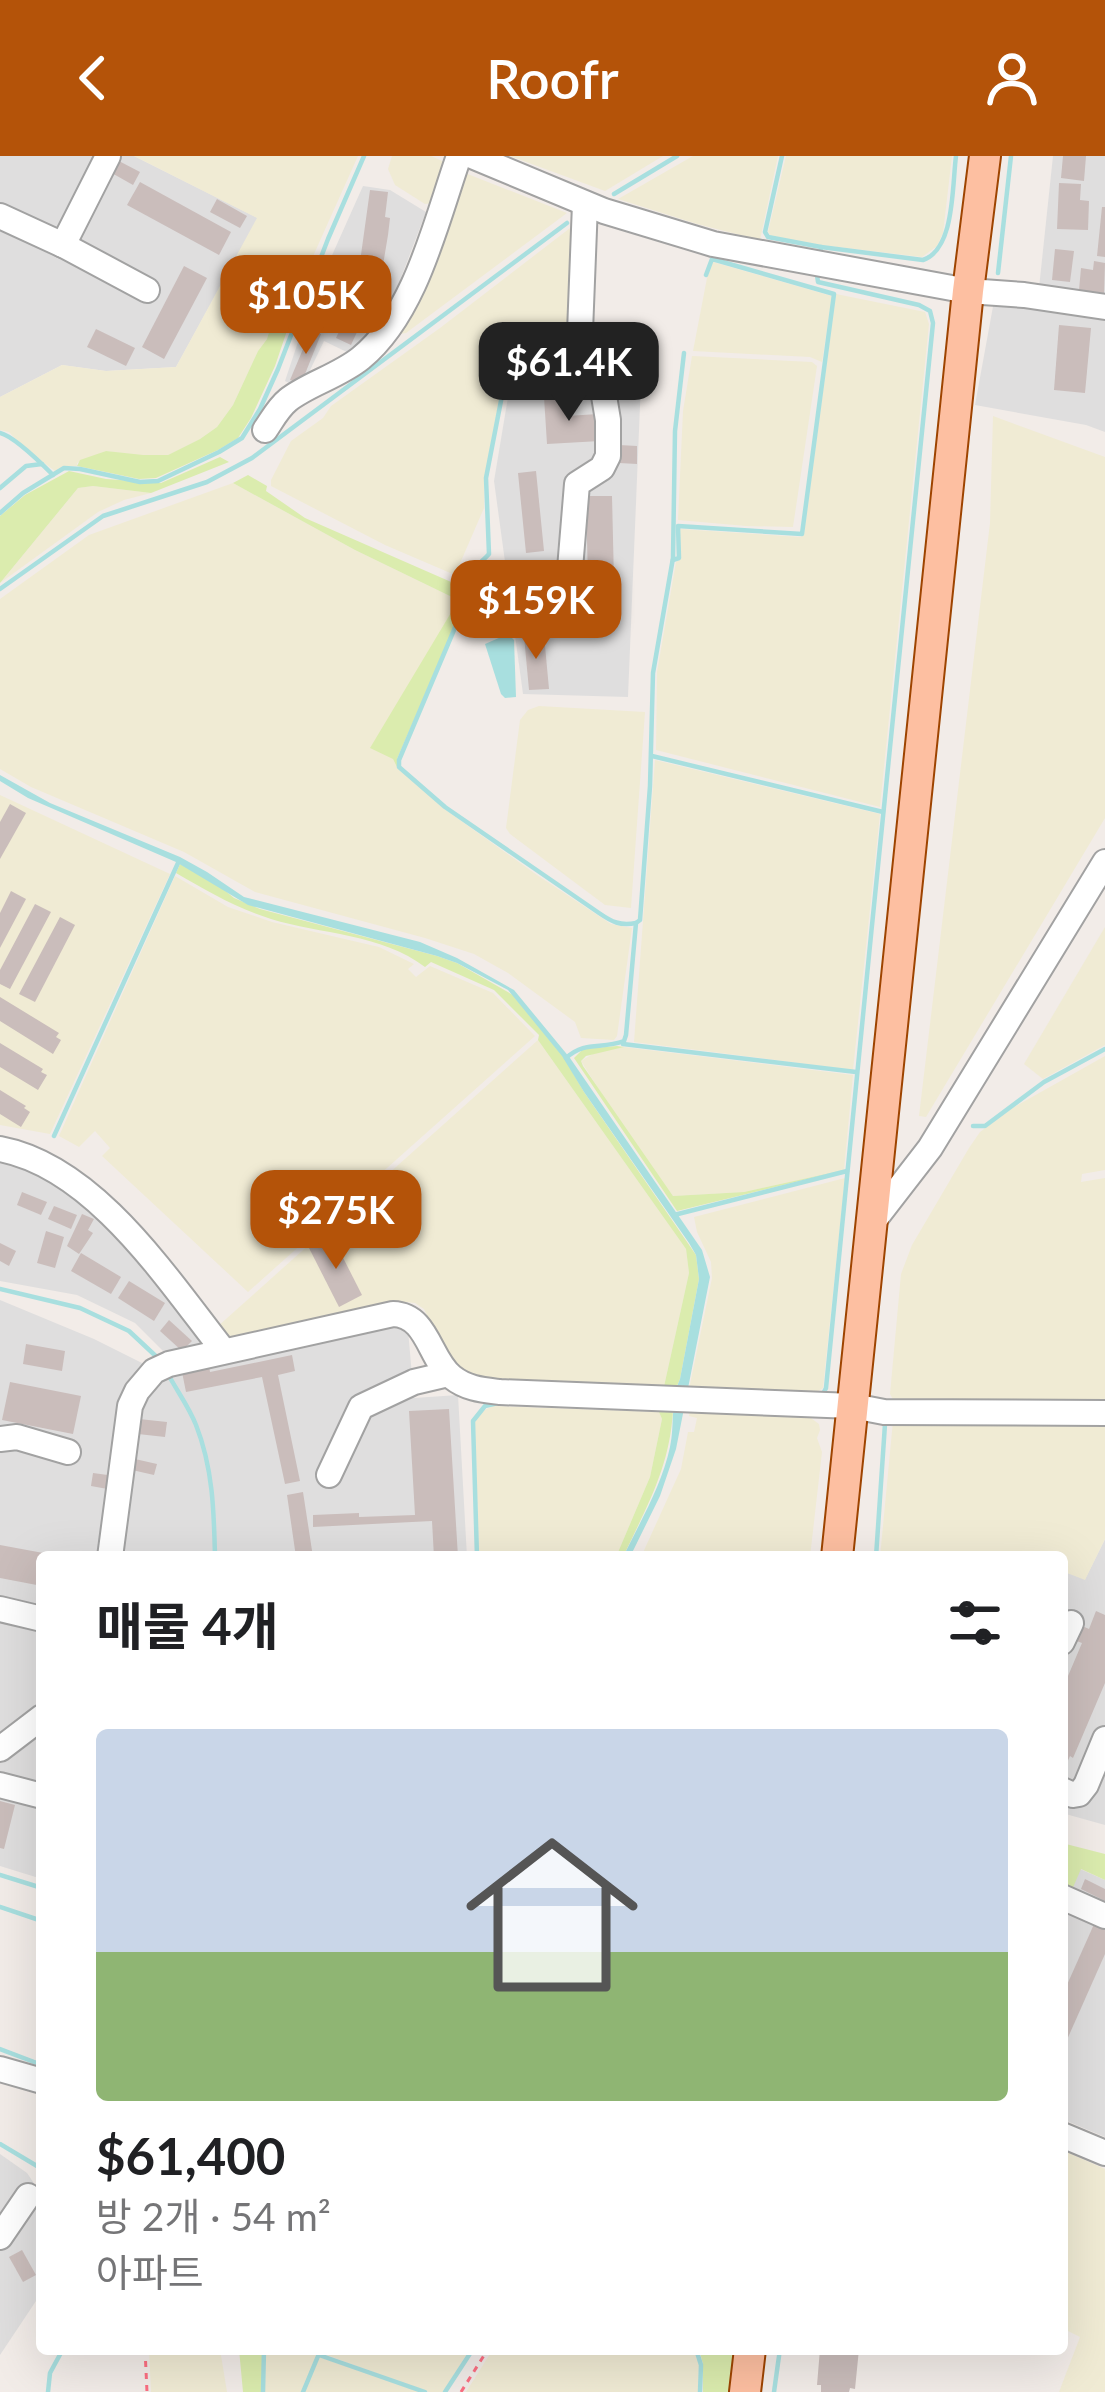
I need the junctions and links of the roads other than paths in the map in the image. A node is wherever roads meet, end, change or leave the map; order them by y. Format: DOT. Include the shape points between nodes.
graph roads {
  1 [pos="108,156"];
  2 [pos="459,156"];
  3 [pos="472,156"];
  4 [pos="985,156"];
  5 [pos="585,204"];
  6 [pos="0,216"];
  7 [pos="63,245"];
  8 [pos="147,290"];
  9 [pos="968,291"];
  10 [pos="1105,307"];
  11 [pos="265,430"];
  12 [pos="567,605"];
  13 [pos="1105,862"];
  14 [pos="0,1149"];
  15 [pos="872,1223"];
  16 [pos="224,1350"];
  17 [pos="448,1374"];
  18 [pos="853,1406"];
  19 [pos="1105,1413"];
  20 [pos="0,1439"];
  21 [pos="68,1452"];
  22 [pos="329,1475"];
  23 [pos="111,1551"];
  24 [pos="838,1551"];
  25 [pos="0,1609"];
  26 [pos="36,1618"];
  27 [pos="36,1722"];
  28 [pos="1105,1739"];
  29 [pos="0,1749"];
  30 [pos="0,1785"];
  31 [pos="1068,1793"];
  32 [pos="36,1794"];
  33 [pos="1068,1900"];
  34 [pos="1105,1916"];
  35 [pos="0,2068"];
  36 [pos="36,2079"];
  37 [pos="1068,2137"];
  38 [pos="1105,2153"];
  39 [pos="28,2196"];
  40 [pos="0,2237"];
  41 [pos="749,2355"];
  42 [pos="745,2392"];
  1 -- 7 [label="street"];
  2 -- 11 [label="street" via="401,310 364,356 290,398"];
  3 -- 5 [label="street"];
  4 -- 9 [label="main road"];
  5 -- 9 [label="street" via="713,244"];
  5 -- 12 [label="street" via="580,332 604,396 608,456 577,484"];
  6 -- 7 [label="street"];
  7 -- 8 [label="street"];
  9 -- 10 [label="street"];
  9 -- 15 [label="main road"];
  13 -- 15 [label="street" via="930,1148"];
  14 -- 16 [label="street" via="37,1160 105,1209"];
  15 -- 18 [label="main road"];
  16 -- 17 [label="street" via="405,1315"];
  16 -- 23 [label="street" via="154,1371 137,1391"];
  17 -- 18 [label="street" via="467,1387 500,1392"];
  17 -- 22 [label="street" via="361,1407"];
  18 -- 19 [label="street"];
  18 -- 24 [label="main road"];
  20 -- 21 [label="street"];
  25 -- 26 [label="street"];
  27 -- 29 [label="street"];
  28 -- 31 [label="street" via="1087,1785"];
  30 -- 32 [label="street"];
  33 -- 34 [label="street"];
  35 -- 36 [label="street"];
  37 -- 38 [label="street"];
  39 -- 40 [label="street"];
  41 -- 42 [label="main road"];
}
